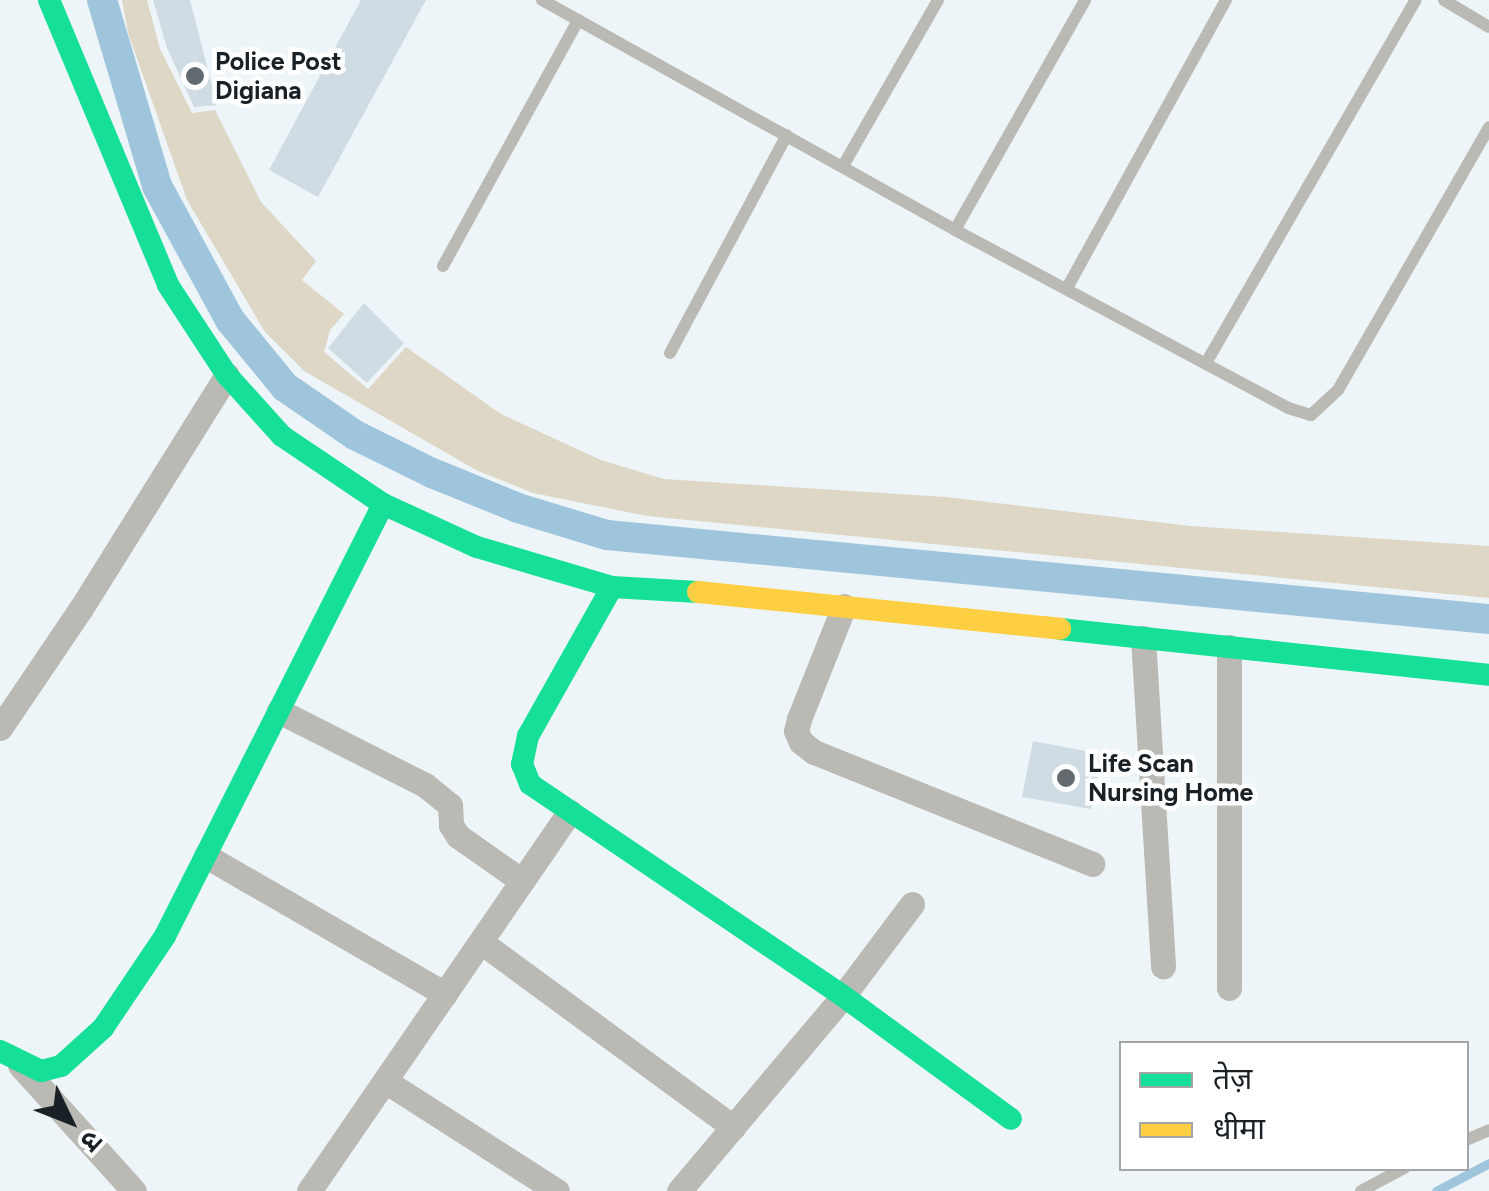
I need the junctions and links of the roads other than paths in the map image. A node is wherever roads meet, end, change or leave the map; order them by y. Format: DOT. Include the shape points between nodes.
graph roads {
  1 [pos="49,0"];
  2 [pos="542,0"];
  3 [pos="938,0"];
  4 [pos="1085,0"];
  5 [pos="1226,0"];
  6 [pos="1416,0"];
  7 [pos="1444,0"];
  8 [pos="578,20"];
  9 [pos="1489,26"];
  10 [pos="1489,127"];
  11 [pos="787,135"];
  12 [pos="843,166"];
  13 [pos="955,230"];
  14 [pos="444,266"];
  15 [pos="1067,288"];
  16 [pos="670,353"];
  17 [pos="1206,363"];
  18 [pos="227,375"];
  19 [pos="384,504"];
  20 [pos="612,587"];
  21 [pos="844,606"];
  22 [pos="1143,638"];
  23 [pos="1229,647"];
  24 [pos="1489,675"];
  25 [pos="279,711"];
  26 [pos="0,728"];
  27 [pos="569,812"];
  28 [pos="206,856"];
  29 [pos="1092,864"];
  30 [pos="522,881"];
  31 [pos="912,904"];
  32 [pos="481,942"];
  33 [pos="1163,966"];
  34 [pos="1229,988"];
  35 [pos="445,994"];
  36 [pos="843,996"];
  37 [pos="10,1058"];
  38 [pos="385,1081"];
  39 [pos="1011,1119"];
  40 [pos="734,1127"];
  41 [pos="1398,1171"];
  42 [pos="134,1191"];
  43 [pos="309,1191"];
  44 [pos="557,1191"];
  45 [pos="680,1191"];
  46 [pos="1361,1191"];
  1 -- 18 [label="street" via="168,285"];
  2 -- 8 [label="lane"];
  3 -- 12 [label="lane"];
  4 -- 13 [label="lane"];
  5 -- 15 [label="lane"];
  6 -- 17 [label="lane"];
  7 -- 9 [label="lane"];
  8 -- 11 [label="lane"];
  8 -- 14 [label="lane"];
  10 -- 17 [label="lane" via="1325,406 1311,414 1288,408"];
  11 -- 12 [label="lane"];
  11 -- 16 [label="lane"];
  12 -- 13 [label="lane"];
  13 -- 15 [label="lane"];
  15 -- 17 [label="lane"];
  18 -- 19 [label="street" via="282,436"];
  18 -- 26 [label="street"];
  19 -- 20 [label="street" via="477,547"];
  19 -- 25 [label="street"];
  20 -- 21 [label="street"];
  20 -- 27 [label="street" via="528,736 522,764 530,784"];
  21 -- 22 [label="street"];
  21 -- 29 [label="street" via="799,719 800,742"];
  22 -- 23 [label="street"];
  22 -- 33 [label="street"];
  23 -- 24 [label="street"];
  23 -- 34 [label="street"];
  25 -- 28 [label="street"];
  25 -- 30 [label="street" via="425,785 450,804 458,836"];
  27 -- 30 [label="street"];
  27 -- 36 [label="street"];
  28 -- 35 [label="street"];
  28 -- 37 [label="street" via="165,936 103,1028 61,1066 41,1072"];
  30 -- 32 [label="street"];
  31 -- 36 [label="street"];
  32 -- 35 [label="street"];
  32 -- 40 [label="street"];
  35 -- 38 [label="street"];
  36 -- 39 [label="street"];
  36 -- 40 [label="street"];
  37 -- 42 [label="street"];
  38 -- 43 [label="street"];
  38 -- 44 [label="street"];
  40 -- 45 [label="street"];
  41 -- 46 [label="lane"];
}
